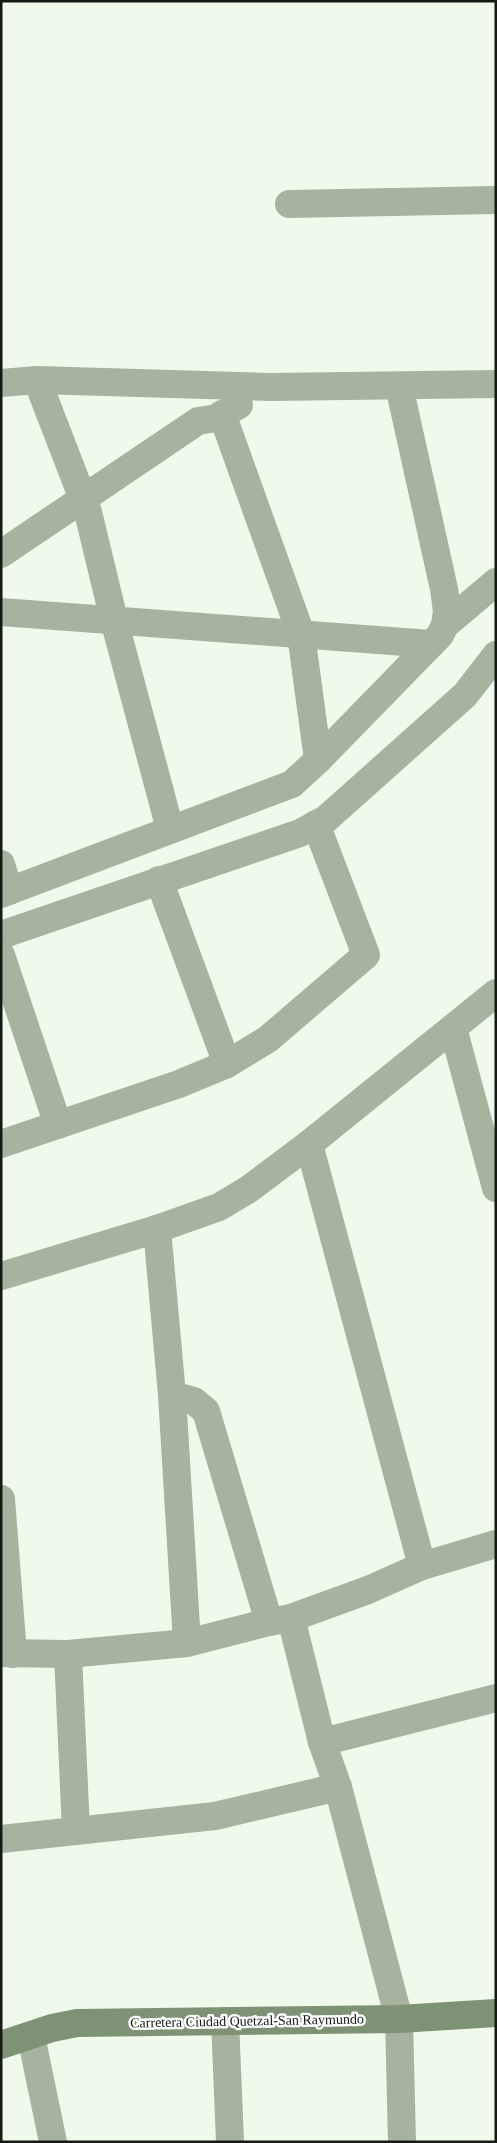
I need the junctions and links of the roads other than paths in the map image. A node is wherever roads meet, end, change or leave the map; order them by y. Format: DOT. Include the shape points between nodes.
graph roads {
  1 [pos="496,200"];
  2 [pos="289,204"];
  3 [pos="37,380"];
  4 [pos="1,383"];
  5 [pos="496,384"];
  6 [pos="399,386"];
  7 [pos="271,387"];
  8 [pos="220,416"];
  9 [pos="85,505"];
  10 [pos="1,554"];
  11 [pos="1,572"];
  12 [pos="496,582"];
  13 [pos="1,612"];
  14 [pos="114,620"];
  15 [pos="301,634"];
  16 [pos="438,635"];
  17 [pos="496,655"];
  18 [pos="318,760"];
  19 [pos="316,824"];
  20 [pos="170,829"];
  21 [pos="1,864"];
  22 [pos="159,880"];
  23 [pos="5,893"];
  24 [pos="1,935"];
  25 [pos="1,955"];
  26 [pos="496,993"];
  27 [pos="453,1028"];
  28 [pos="227,1064"];
  29 [pos="58,1125"];
  30 [pos="1,1144"];
  31 [pos="309,1144"];
  32 [pos="496,1188"];
  33 [pos="156,1229"];
  34 [pos="1,1276"];
  35 [pos="172,1395"];
  36 [pos="1,1499"];
  37 [pos="496,1544"];
  38 [pos="422,1566"];
  39 [pos="280,1620"];
  40 [pos="187,1643"];
  41 [pos="7,1653"];
  42 [pos="68,1654"];
  43 [pos="496,1698"];
  44 [pos="322,1742"];
  45 [pos="338,1787"];
  46 [pos="76,1831"];
  47 [pos="1,1839"];
  48 [pos="496,2013"];
  49 [pos="399,2019"];
  50 [pos="225,2021"];
  51 [pos="31,2036"];
  52 [pos="1,2045"];
  53 [pos="53,2142"];
  54 [pos="230,2142"];
  55 [pos="402,2142"];
  1 -- 2 [label="street"];
  3 -- 4 [label="street"];
  3 -- 7 [label="street"];
  3 -- 9 [label="street"];
  5 -- 6 [label="street"];
  6 -- 7 [label="street"];
  6 -- 16 [label="street" via="444,589 447,612"];
  7 -- 8 [label="street"];
  8 -- 9 [label="street" via="198,421"];
  8 -- 15 [label="street"];
  9 -- 10 [label="street"];
  9 -- 11 [label="street"];
  9 -- 14 [label="street"];
  12 -- 16 [label="street"];
  13 -- 14 [label="street"];
  14 -- 15 [label="street"];
  14 -- 20 [label="street"];
  15 -- 16 [label="street"];
  15 -- 18 [label="street"];
  16 -- 18 [label="street"];
  17 -- 19 [label="street" via="465,695 326,819"];
  18 -- 20 [label="street" via="292,784"];
  19 -- 22 [label="street" via="300,833"];
  19 -- 28 [label="street" via="366,955 268,1038"];
  20 -- 23 [label="street"];
  21 -- 23 [label="street"];
  22 -- 24 [label="street"];
  22 -- 28 [label="street"];
  25 -- 29 [label="street"];
  26 -- 27 [label="street"];
  27 -- 31 [label="street"];
  27 -- 32 [label="street"];
  28 -- 29 [label="street" via="180,1084"];
  29 -- 30 [label="street"];
  31 -- 33 [label="street" via="219,1207"];
  31 -- 38 [label="street"];
  33 -- 34 [label="street"];
  33 -- 35 [label="street"];
  35 -- 39 [label="street" via="194,1401 206,1411"];
  35 -- 40 [label="street"];
  36 -- 41 [label="street"];
  37 -- 38 [label="street"];
  38 -- 39 [label="street" via="368,1590"];
  39 -- 40 [label="street"];
  39 -- 44 [label="street"];
  40 -- 42 [label="street"];
  41 -- 42 [label="street"];
  42 -- 46 [label="street"];
  43 -- 44 [label="street"];
  44 -- 45 [label="street"];
  45 -- 46 [label="street" via="215,1816"];
  45 -- 49 [label="street"];
  46 -- 47 [label="street"];
  48 -- 49 [label="main road, Carretera Ciudad Quetzal-San Raymundo"];
  49 -- 50 [label="main road, Carretera Ciudad Quetzal-San Raymundo"];
  49 -- 55 [label="street"];
  50 -- 51 [label="main road, Carretera Ciudad Quetzal-San Raymundo" via="77,2023"];
  50 -- 54 [label="street"];
  51 -- 52 [label="main road, Carretera Ciudad Quetzal-San Raymundo"];
  51 -- 53 [label="street"];
}
